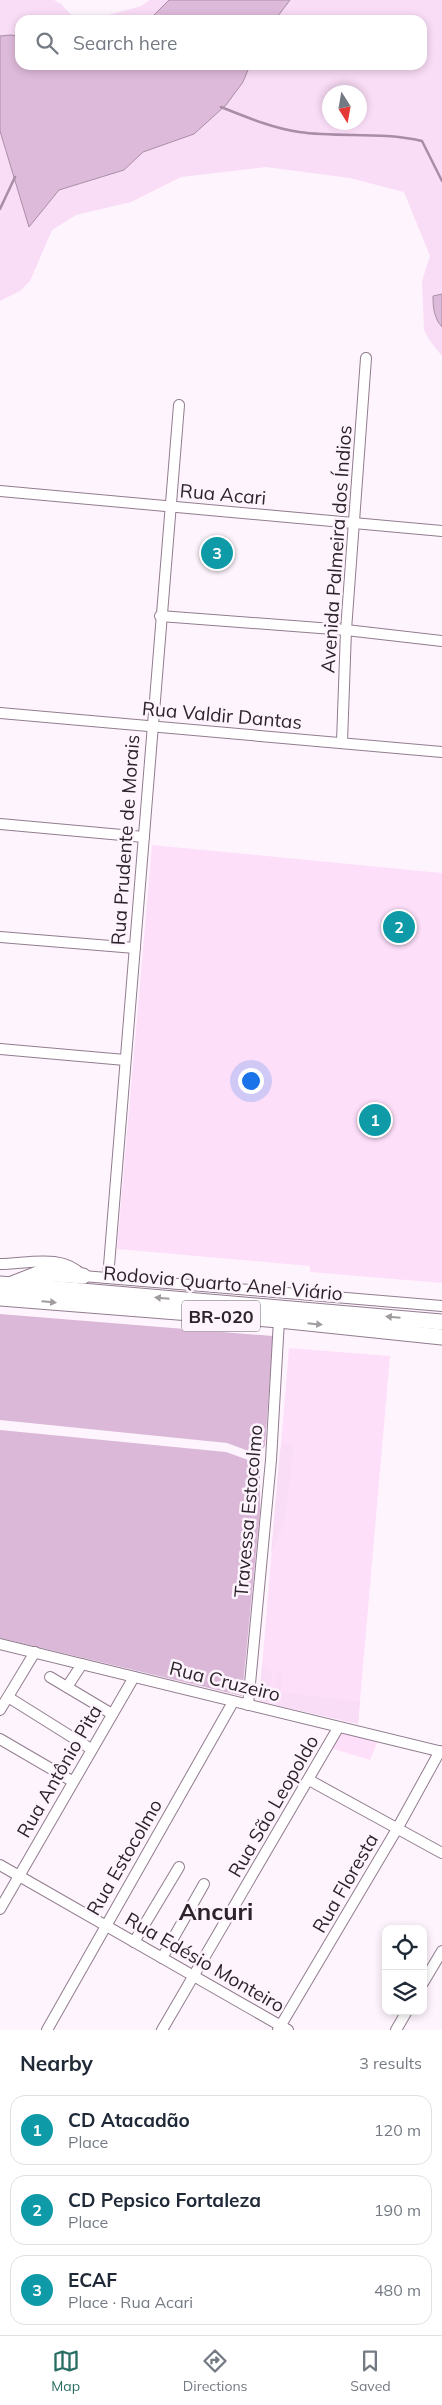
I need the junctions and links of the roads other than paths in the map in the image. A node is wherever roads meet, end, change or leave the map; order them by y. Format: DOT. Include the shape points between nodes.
graph roads {
  1 [pos="366,358"];
  2 [pos="179,405"];
  3 [pos="0,491"];
  4 [pos="170,507"];
  5 [pos="356,523"];
  6 [pos="442,531"];
  7 [pos="160,616"];
  8 [pos="346,630"];
  9 [pos="442,641"];
  10 [pos="0,713"];
  11 [pos="151,727"];
  12 [pos="342,742"];
  13 [pos="442,752"];
  14 [pos="0,824"];
  15 [pos="144,837"];
  16 [pos="0,937"];
  17 [pos="134,948"];
  18 [pos="0,1049"];
  19 [pos="125,1060"];
  20 [pos="0,1264"];
  21 [pos="82,1276"];
  22 [pos="108,1278"];
  23 [pos="4,1285"];
  24 [pos="442,1306"];
  25 [pos="279,1320"];
  26 [pos="442,1322"];
  27 [pos="442,1337"];
  28 [pos="0,1644"];
  29 [pos="35,1652"];
  30 [pos="82,1664"];
  31 [pos="50,1677"];
  32 [pos="134,1677"];
  33 [pos="67,1687"];
  34 [pos="8,1697"];
  35 [pos="233,1702"];
  36 [pos="248,1705"];
  37 [pos="0,1710"];
  38 [pos="112,1714"];
  39 [pos="338,1728"];
  40 [pos="0,1739"];
  41 [pos="91,1749"];
  42 [pos="441,1752"];
  43 [pos="309,1780"];
  44 [pos="72,1781"];
  45 [pos="397,1829"];
  46 [pos="442,1853"];
  47 [pos="0,1865"];
  48 [pos="178,1867"];
  49 [pos="20,1876"];
  50 [pos="204,1884"];
  51 [pos="0,1909"];
  52 [pos="106,1925"];
  53 [pos="134,1942"];
  54 [pos="442,1951"];
  55 [pos="162,1958"];
  56 [pos="193,1976"];
  57 [pos="427,1976"];
  58 [pos="405,2015"];
  59 [pos="282,2029"];
  60 [pos="47,2030"];
  61 [pos="162,2030"];
  62 [pos="396,2030"];
  1 -- 5 [label="street, Avenida Palmeira dos Índios"];
  2 -- 4 [label="street, Rua Prudente de Morais"];
  3 -- 4 [label="street, Rua Acari"];
  4 -- 5 [label="street, Rua Acari"];
  4 -- 7 [label="street, Rua Prudente de Morais"];
  5 -- 6 [label="street, Rua Acari"];
  5 -- 8 [label="street, Avenida Palmeira dos Índios"];
  7 -- 8 [label="street"];
  7 -- 11 [label="street, Rua Prudente de Morais"];
  8 -- 9 [label="street"];
  8 -- 12 [label="street, Avenida Palmeira dos Índios"];
  10 -- 11 [label="street, Rua Valdir Dantas"];
  11 -- 12 [label="street, Rua Valdir Dantas"];
  11 -- 15 [label="street, Rua Prudente de Morais"];
  12 -- 13 [label="street, Rua Valdir Dantas"];
  14 -- 15 [label="street"];
  15 -- 17 [label="street, Rua Prudente de Morais"];
  16 -- 17 [label="street"];
  17 -- 19 [label="street, Rua Prudente de Morais"];
  18 -- 19 [label="street"];
  19 -- 22 [label="street, Rua Prudente de Morais"];
  20 -- 21 [label="street" via="58,1262 76,1268"];
  21 -- 22 [label="street"];
  21 -- 23 [label="highway" via="40,1273"];
  22 -- 24 [label="street"];
  23 -- 25 [label="highway, Rodovia Quarto Anel Viário / BR-020, one-way"];
  26 -- 23 [label="highway, Rodovia Quarto Anel Viário / BR-020, one-way"];
  25 -- 27 [label="highway, Rodovia Quarto Anel Viário / BR-020, one-way"];
  25 -- 36 [label="street, Travessa Estocolmo" via="271,1460"];
  28 -- 29 [label="street, Rua Cruzeiro"];
  29 -- 30 [label="street, Rua Cruzeiro"];
  29 -- 34 [label="street"];
  30 -- 32 [label="street, Rua Cruzeiro"];
  30 -- 33 [label="street"];
  31 -- 33 [label="street"];
  32 -- 35 [label="street, Rua Cruzeiro"];
  32 -- 38 [label="street, Rua Antônio Pita"];
  33 -- 38 [label="street"];
  34 -- 37 [label="street"];
  34 -- 41 [label="street"];
  35 -- 36 [label="street, Rua Cruzeiro"];
  35 -- 52 [label="street, Rua Estocolmo"];
  36 -- 39 [label="street, Rua Cruzeiro"];
  38 -- 41 [label="street, Rua Antônio Pita"];
  39 -- 42 [label="street, Rua Cruzeiro"];
  39 -- 43 [label="street, Rua São Leopoldo"];
  40 -- 44 [label="street"];
  41 -- 44 [label="street, Rua Antônio Pita"];
  42 -- 45 [label="street, Rua Floresta"];
  43 -- 45 [label="street"];
  43 -- 56 [label="street, Rua São Leopoldo"];
  44 -- 49 [label="street, Rua Antônio Pita"];
  45 -- 46 [label="street"];
  45 -- 59 [label="street, Rua Floresta"];
  47 -- 49 [label="street, Rua Edésio Monteiro"];
  48 -- 53 [label="street"];
  49 -- 51 [label="street, Rua Antônio Pita"];
  49 -- 52 [label="street, Rua Edésio Monteiro"];
  50 -- 55 [label="street"];
  52 -- 53 [label="street, Rua Edésio Monteiro"];
  52 -- 60 [label="street, Rua Estocolmo"];
  53 -- 55 [label="street, Rua Edésio Monteiro"];
  54 -- 57 [label="street"];
  55 -- 56 [label="street, Rua Edésio Monteiro"];
  56 -- 59 [label="street, Rua Edésio Monteiro"];
  56 -- 61 [label="street, Rua São Leopoldo"];
  58 -- 62 [label="street"];
}
